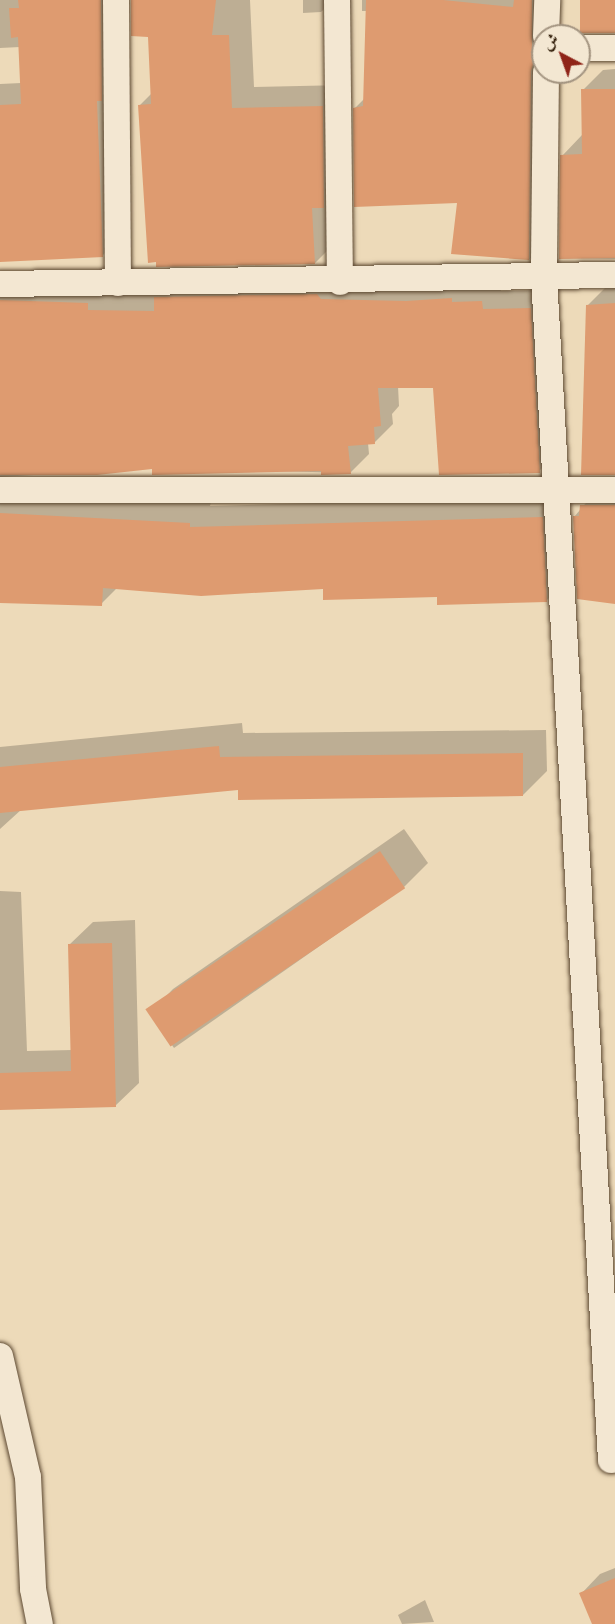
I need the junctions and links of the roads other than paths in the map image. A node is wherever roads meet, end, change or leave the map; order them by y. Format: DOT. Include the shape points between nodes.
graph roads {
  1 [pos="116,0"];
  2 [pos="337,0"];
  3 [pos="547,0"];
  4 [pos="546,24"];
  5 [pos="591,48"];
  6 [pos="615,48"];
  7 [pos="546,84"];
  8 [pos="615,275"];
  9 [pos="544,277"];
  10 [pos="340,282"];
  11 [pos="0,284"];
  12 [pos="118,284"];
  13 [pos="0,490"];
  14 [pos="555,490"];
  15 [pos="615,490"];
  16 [pos="0,1356"];
  17 [pos="611,1460"];
  18 [pos="40,1624"];
  1 -- 12 [label="street"];
  2 -- 10 [label="street"];
  3 -- 4 [label="street"];
  5 -- 6 [label="street"];
  7 -- 9 [label="street"];
  8 -- 9 [label="street"];
  9 -- 10 [label="street"];
  9 -- 14 [label="street"];
  10 -- 12 [label="street"];
  11 -- 12 [label="street"];
  13 -- 14 [label="street"];
  14 -- 15 [label="street"];
  14 -- 17 [label="street"];
  16 -- 18 [label="street" via="28,1477 33,1589"];
}
